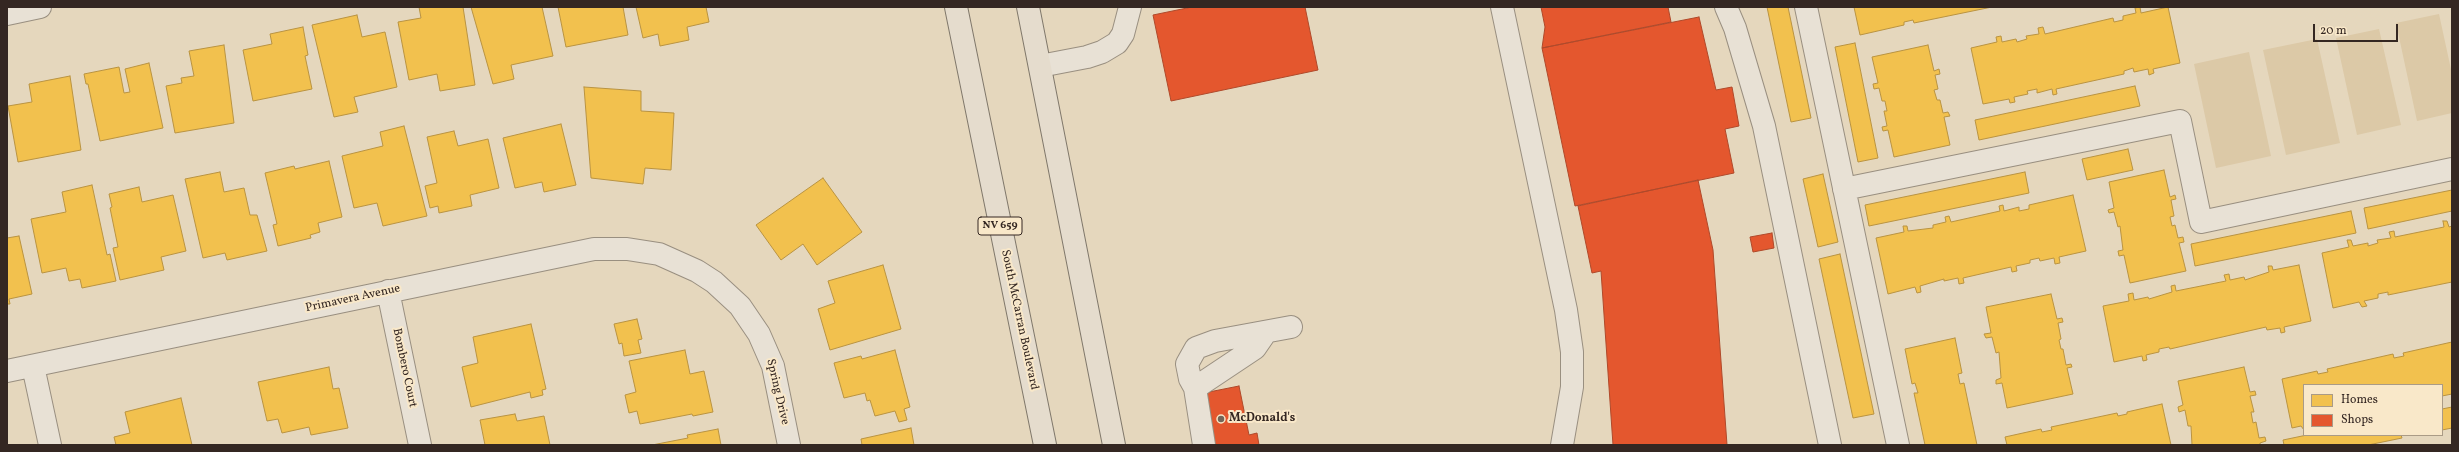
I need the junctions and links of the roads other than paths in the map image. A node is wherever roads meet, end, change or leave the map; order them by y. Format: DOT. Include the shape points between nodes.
graph roads {
  1 [pos="40,7"];
  2 [pos="956,7"];
  3 [pos="1028,7"];
  4 [pos="1502,7"];
  5 [pos="1726,7"];
  6 [pos="1806,7"];
  7 [pos="1133,8"];
  8 [pos="7,14"];
  9 [pos="1040,66"];
  10 [pos="2452,169"];
  11 [pos="1844,189"];
  12 [pos="697,271"];
  13 [pos="388,291"];
  14 [pos="1291,327"];
  15 [pos="1266,332"];
  16 [pos="33,366"];
  17 [pos="7,371"];
  18 [pos="1195,388"];
  19 [pos="50,445"];
  20 [pos="420,445"];
  21 [pos="789,445"];
  22 [pos="1045,445"];
  23 [pos="1114,445"];
  24 [pos="1204,445"];
  25 [pos="1562,445"];
  26 [pos="1830,445"];
  27 [pos="1898,445"];
  1 -- 8 [label="street"];
  2 -- 22 [label="main road, South McCarran Boulevard / NV 659"];
  3 -- 9 [label="main road"];
  4 -- 25 [label="street" via="1566,310 1572,352 1572,387"];
  5 -- 26 [label="street" via="1735,28 1764,126"];
  6 -- 11 [label="street"];
  7 -- 9 [label="street" via="1123,34 1112,46 1087,57"];
  9 -- 23 [label="main road"];
  10 -- 11 [label="street" via="2201,222 2180,121"];
  11 -- 27 [label="street"];
  12 -- 13 [label="street, Primavera Avenue" via="659,254 627,249 594,249"];
  12 -- 21 [label="street, Spring Drive" via="714,282 740,306 759,334 773,366"];
  13 -- 16 [label="street, Primavera Avenue"];
  13 -- 20 [label="street, Bombero Court"];
  14 -- 15 [label="street"];
  15 -- 18 [label="street" via="1255,348"];
  15 -- 18 [label="street" via="1215,341 1196,348 1186,364"];
  16 -- 17 [label="street, Primavera Avenue"];
  16 -- 19 [label="street"];
  18 -- 24 [label="street"];
}
